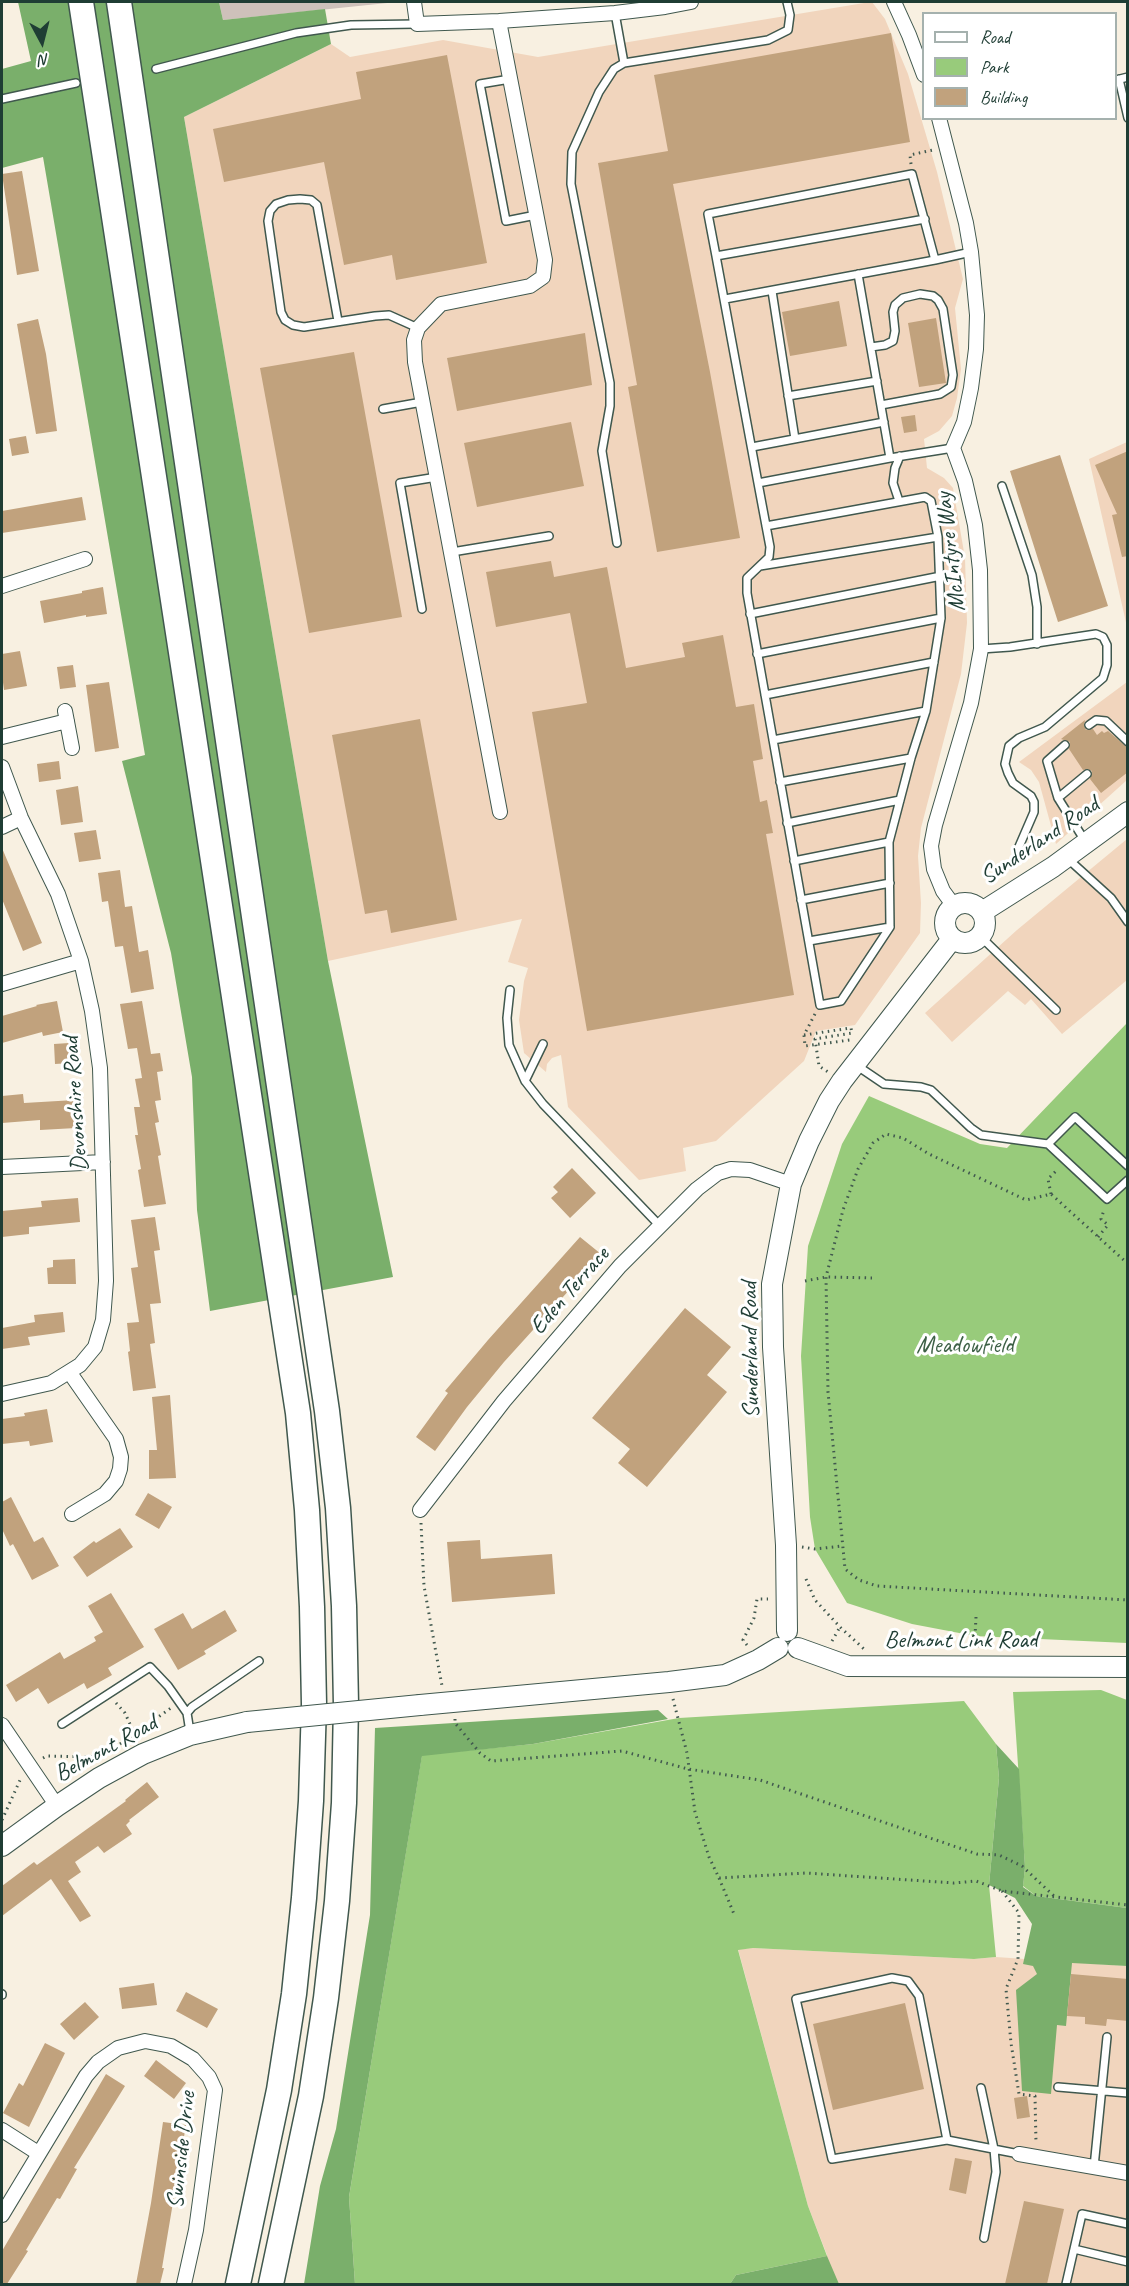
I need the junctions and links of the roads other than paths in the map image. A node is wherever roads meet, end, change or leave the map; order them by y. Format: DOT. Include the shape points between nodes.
graph roads {
  1 [pos="81,2"];
  2 [pos="119,2"];
  3 [pos="414,2"];
  4 [pos="691,2"];
  5 [pos="787,2"];
  6 [pos="894,2"];
  7 [pos="598,8"];
  8 [pos="615,13"];
  9 [pos="499,21"];
  10 [pos="417,24"];
  11 [pos="624,63"];
  12 [pos="156,69"];
  13 [pos="922,70"];
  14 [pos="1128,77"];
  15 [pos="510,79"];
  16 [pos="1117,79"];
  17 [pos="76,83"];
  18 [pos="2,99"];
  19 [pos="1128,118"];
  20 [pos="941,120"];
  21 [pos="536,215"];
  22 [pos="925,219"];
  23 [pos="971,252"];
  24 [pos="716,256"];
  25 [pos="935,260"];
  26 [pos="858,274"];
  27 [pos="772,291"];
  28 [pos="725,299"];
  29 [pos="338,321"];
  30 [pos="418,328"];
  31 [pos="871,347"];
  32 [pos="877,381"];
  33 [pos="788,396"];
  34 [pos="422,402"];
  35 [pos="881,405"];
  36 [pos="383,409"];
  37 [pos="884,422"];
  38 [pos="795,439"];
  39 [pos="752,447"];
  40 [pos="953,448"];
  41 [pos="900,456"];
  42 [pos="890,458"];
  43 [pos="437,477"];
  44 [pos="758,483"];
  45 [pos="1002,486"];
  46 [pos="899,501"];
  47 [pos="766,526"];
  48 [pos="549,536"];
  49 [pos="938,537"];
  50 [pos="617,543"];
  51 [pos="452,552"];
  52 [pos="85,559"];
  53 [pos="758,567"];
  54 [pos="941,576"];
  55 [pos="2,586"];
  56 [pos="422,609"];
  57 [pos="750,614"];
  58 [pos="941,618"];
  59 [pos="1037,644"];
  60 [pos="981,649"];
  61 [pos="758,654"];
  62 [pos="934,662"];
  63 [pos="765,695"];
  64 [pos="926,711"];
  65 [pos="1089,725"];
  66 [pos="2,737"];
  67 [pos="773,740"];
  68 [pos="1128,742"];
  69 [pos="1065,745"];
  70 [pos="72,748"];
  71 [pos="911,758"];
  72 [pos="2,767"];
  73 [pos="1087,774"];
  74 [pos="780,782"];
  75 [pos="1058,798"];
  76 [pos="900,800"];
  77 [pos="500,812"];
  78 [pos="1128,812"];
  79 [pos="21,818"];
  80 [pos="787,822"];
  81 [pos="2,827"];
  82 [pos="890,842"];
  83 [pos="1087,843"];
  84 [pos="1018,849"];
  85 [pos="1067,858"];
  86 [pos="794,861"];
  87 [pos="890,883"];
  88 [pos="801,900"];
  89 [pos="954,906"];
  90 [pos="982,912"];
  91 [pos="1128,922"];
  92 [pos="890,927"];
  93 [pos="980,936"];
  94 [pos="952,939"];
  95 [pos="809,941"];
  96 [pos="81,961"];
  97 [pos="2,984"];
  98 [pos="510,990"];
  99 [pos="1056,1010"];
  100 [pos="543,1044"];
  101 [pos="854,1063"];
  102 [pos="525,1081"];
  103 [pos="1048,1144"];
  104 [pos="103,1162"];
  105 [pos="1128,1166"];
  106 [pos="2,1167"];
  107 [pos="1128,1180"];
  108 [pos="791,1184"];
  109 [pos="660,1226"];
  110 [pos="70,1373"];
  111 [pos="2,1394"];
  112 [pos="420,1510"];
  113 [pos="72,1514"];
  114 [pos="782,1639"];
  115 [pos="259,1660"];
  116 [pos="1128,1667"];
  117 [pos="187,1713"];
  118 [pos="62,1724"];
  119 [pos="2,1725"];
  120 [pos="190,1735"];
  121 [pos="57,1806"];
  122 [pos="2,1846"];
  123 [pos="1107,2037"];
  124 [pos="1058,2087"];
  125 [pos="981,2088"];
  126 [pos="1102,2091"];
  127 [pos="1128,2093"];
  128 [pos="2,2130"];
  129 [pos="947,2140"];
  130 [pos="994,2149"];
  131 [pos="38,2153"];
  132 [pos="1019,2154"];
  133 [pos="1094,2166"];
  134 [pos="1128,2173"];
  135 [pos="2,2214"];
  136 [pos="1128,2224"];
  137 [pos="984,2238"];
  138 [pos="1074,2249"];
  139 [pos="1128,2262"];
  140 [pos="184,2284"];
  141 [pos="238,2284"];
  142 [pos="271,2284"];
  143 [pos="1066,2284"];
  1 -- 141 [label="highway" via="298,1413 307,1510 314,1704 304,1898 279,2090"];
  2 -- 142 [label="highway" via="326,1399 339,1530 346,1705 337,1901 310,2096"];
  3 -- 10 [label="street"];
  4 -- 8 [label="street"];
  5 -- 11 [label="lane" via="788,30 768,40"];
  6 -- 13 [label="street"];
  7 -- 8 [label="street"];
  7 -- 9 [label="street"];
  8 -- 11 [label="lane"];
  9 -- 10 [label="street"];
  9 -- 15 [label="street"];
  10 -- 12 [label="lane" via="351,25 296,33"];
  11 -- 50 [label="lane" via="614,69 599,92 572,152 571,163 571,184 610,383 603,451"];
  14 -- 16 [label="lane"];
  15 -- 21 [label="street"];
  15 -- 21 [label="lane" via="480,84 506,221"];
  16 -- 19 [label="lane"];
  17 -- 18 [label="lane"];
  20 -- 23 [label="street"];
  21 -- 30 [label="street" via="545,260 543,277 530,286 441,304"];
  22 -- 24 [label="lane"];
  22 -- 24 [label="lane" via="912,174 708,213"];
  22 -- 25 [label="lane"];
  23 -- 25 [label="lane"];
  23 -- 40 [label="street" via="976,349 964,422"];
  24 -- 28 [label="lane"];
  25 -- 26 [label="lane"];
  26 -- 27 [label="lane"];
  26 -- 31 [label="lane"];
  27 -- 28 [label="lane"];
  27 -- 33 [label="lane"];
  28 -- 39 [label="lane"];
  29 -- 29 [label="lane" via="304,327 285,320 268,221 276,204 300,199 317,205"];
  29 -- 30 [label="lane" via="389,315"];
  30 -- 34 [label="street" via="415,362"];
  31 -- 32 [label="lane"];
  31 -- 35 [label="lane" via="893,341 893,312 903,298 920,294 938,300 943,309 953,375 951,387 940,394"];
  32 -- 33 [label="lane"];
  32 -- 35 [label="lane"];
  33 -- 38 [label="lane"];
  34 -- 36 [label="lane"];
  34 -- 43 [label="street"];
  35 -- 37 [label="lane"];
  37 -- 38 [label="lane"];
  37 -- 42 [label="lane"];
  38 -- 39 [label="lane"];
  39 -- 44 [label="lane"];
  40 -- 41 [label="lane"];
  40 -- 60 [label="street, McIntyre Way" via="975,525"];
  41 -- 42 [label="lane"];
  41 -- 46 [label="lane" via="893,483"];
  42 -- 44 [label="lane"];
  43 -- 51 [label="street"];
  43 -- 56 [label="lane" via="400,483"];
  44 -- 47 [label="lane"];
  45 -- 59 [label="lane" via="1032,575 1038,607"];
  46 -- 47 [label="lane"];
  46 -- 49 [label="lane" via="925,497 931,501"];
  47 -- 53 [label="lane" via="769,557"];
  48 -- 51 [label="lane"];
  49 -- 53 [label="lane"];
  49 -- 54 [label="lane"];
  51 -- 77 [label="street"];
  52 -- 55 [label="street"];
  53 -- 57 [label="lane" via="747,578"];
  54 -- 57 [label="lane"];
  54 -- 58 [label="lane"];
  57 -- 61 [label="lane"];
  58 -- 61 [label="lane"];
  58 -- 62 [label="lane"];
  59 -- 60 [label="lane"];
  59 -- 84 [label="lane" via="1095,634 1107,645 1107,665 1103,678 1062,714 1009,746 1005,764 1008,773 1034,802 1034,812"];
  60 -- 89 [label="street, McIntyre Way" via="971,704 931,846 934,869"];
  61 -- 63 [label="lane"];
  62 -- 63 [label="lane"];
  62 -- 64 [label="lane"];
  63 -- 67 [label="lane"];
  64 -- 67 [label="lane"];
  64 -- 71 [label="lane"];
  65 -- 68 [label="lane" via="1096,720 1106,721"];
  66 -- 70 [label="street" via="66,716"];
  67 -- 74 [label="lane"];
  69 -- 75 [label="lane" via="1047,761"];
  71 -- 74 [label="lane"];
  71 -- 76 [label="lane"];
  72 -- 79 [label="street, Devonshire Road"];
  73 -- 75 [label="lane"];
  74 -- 80 [label="lane"];
  75 -- 83 [label="lane"];
  76 -- 80 [label="lane"];
  76 -- 82 [label="lane"];
  78 -- 83 [label="street, Sunderland Road"];
  79 -- 81 [label="street"];
  79 -- 96 [label="street, Devonshire Road" via="58,894"];
  80 -- 86 [label="lane"];
  82 -- 86 [label="lane"];
  82 -- 87 [label="lane"];
  83 -- 85 [label="street, Sunderland Road"];
  85 -- 90 [label="street, Sunderland Road"];
  85 -- 91 [label="lane" via="1111,898"];
  86 -- 88 [label="lane"];
  87 -- 88 [label="lane"];
  87 -- 92 [label="lane"];
  88 -- 95 [label="lane"];
  89 -- 90 [label="street" via="972,904"];
  89 -- 94 [label="street" via="945,919 947,934"];
  90 -- 93 [label="street" via="985,924"];
  92 -- 95 [label="lane"];
  92 -- 95 [label="lane" via="841,1001 820,1005"];
  93 -- 94 [label="street" via="967,943"];
  93 -- 99 [label="lane"];
  94 -- 101 [label="street, Sunderland Road"];
  96 -- 97 [label="street"];
  96 -- 104 [label="street, Devonshire Road" via="100,1068"];
  98 -- 102 [label="lane" via="509,1045"];
  100 -- 102 [label="lane"];
  101 -- 103 [label="lane" via="884,1084 931,1090 981,1135"];
  101 -- 108 [label="street, Sunderland Road" via="829,1101"];
  102 -- 109 [label="lane"];
  103 -- 105 [label="lane" via="1075,1117"];
  103 -- 107 [label="lane" via="1107,1199"];
  104 -- 106 [label="street"];
  104 -- 110 [label="street, Devonshire Road" via="103,1320 95,1347"];
  108 -- 109 [label="street, Eden Terrace" via="750,1170 718,1173"];
  108 -- 114 [label="street, Sunderland Road" via="772,1284 773,1347 794,1546"];
  109 -- 112 [label="street, Eden Terrace" via="620,1266 504,1401"];
  110 -- 111 [label="street, Devonshire Road" via="51,1383"];
  110 -- 113 [label="street" via="116,1439 121,1457 116,1481 105,1494"];
  114 -- 116 [label="street, Belmont Link Road" via="785,1654 798,1648 848,1666"];
  114 -- 120 [label="street, Belmont Road, bridge" via="758,1660 725,1675 247,1722"];
  115 -- 117 [label="lane"];
  117 -- 118 [label="lane" via="150,1667"];
  117 -- 120 [label="lane"];
  119 -- 121 [label="street"];
  120 -- 121 [label="street, Belmont Road" via="143,1754"];
  121 -- 122 [label="street, Belmont Road"];
  123 -- 126 [label="lane"];
  124 -- 126 [label="lane"];
  125 -- 130 [label="lane"];
  126 -- 127 [label="lane"];
  126 -- 133 [label="lane"];
  128 -- 131 [label="street"];
  129 -- 129 [label="lane" via="919,1996 908,1981 892,1978 796,1999 832,2159"];
  129 -- 130 [label="lane"];
  130 -- 132 [label="lane"];
  130 -- 137 [label="lane" via="996,2172"];
  131 -- 135 [label="street, Swinside Drive"];
  131 -- 140 [label="street, Swinside Drive" via="86,2076 118,2048 145,2041 171,2046 193,2059 209,2077 214,2090 196,2230"];
  132 -- 133 [label="street"];
  133 -- 134 [label="street"];
  136 -- 138 [label="lane" via="1082,2214"];
  138 -- 139 [label="lane"];
  138 -- 143 [label="lane"];
}
